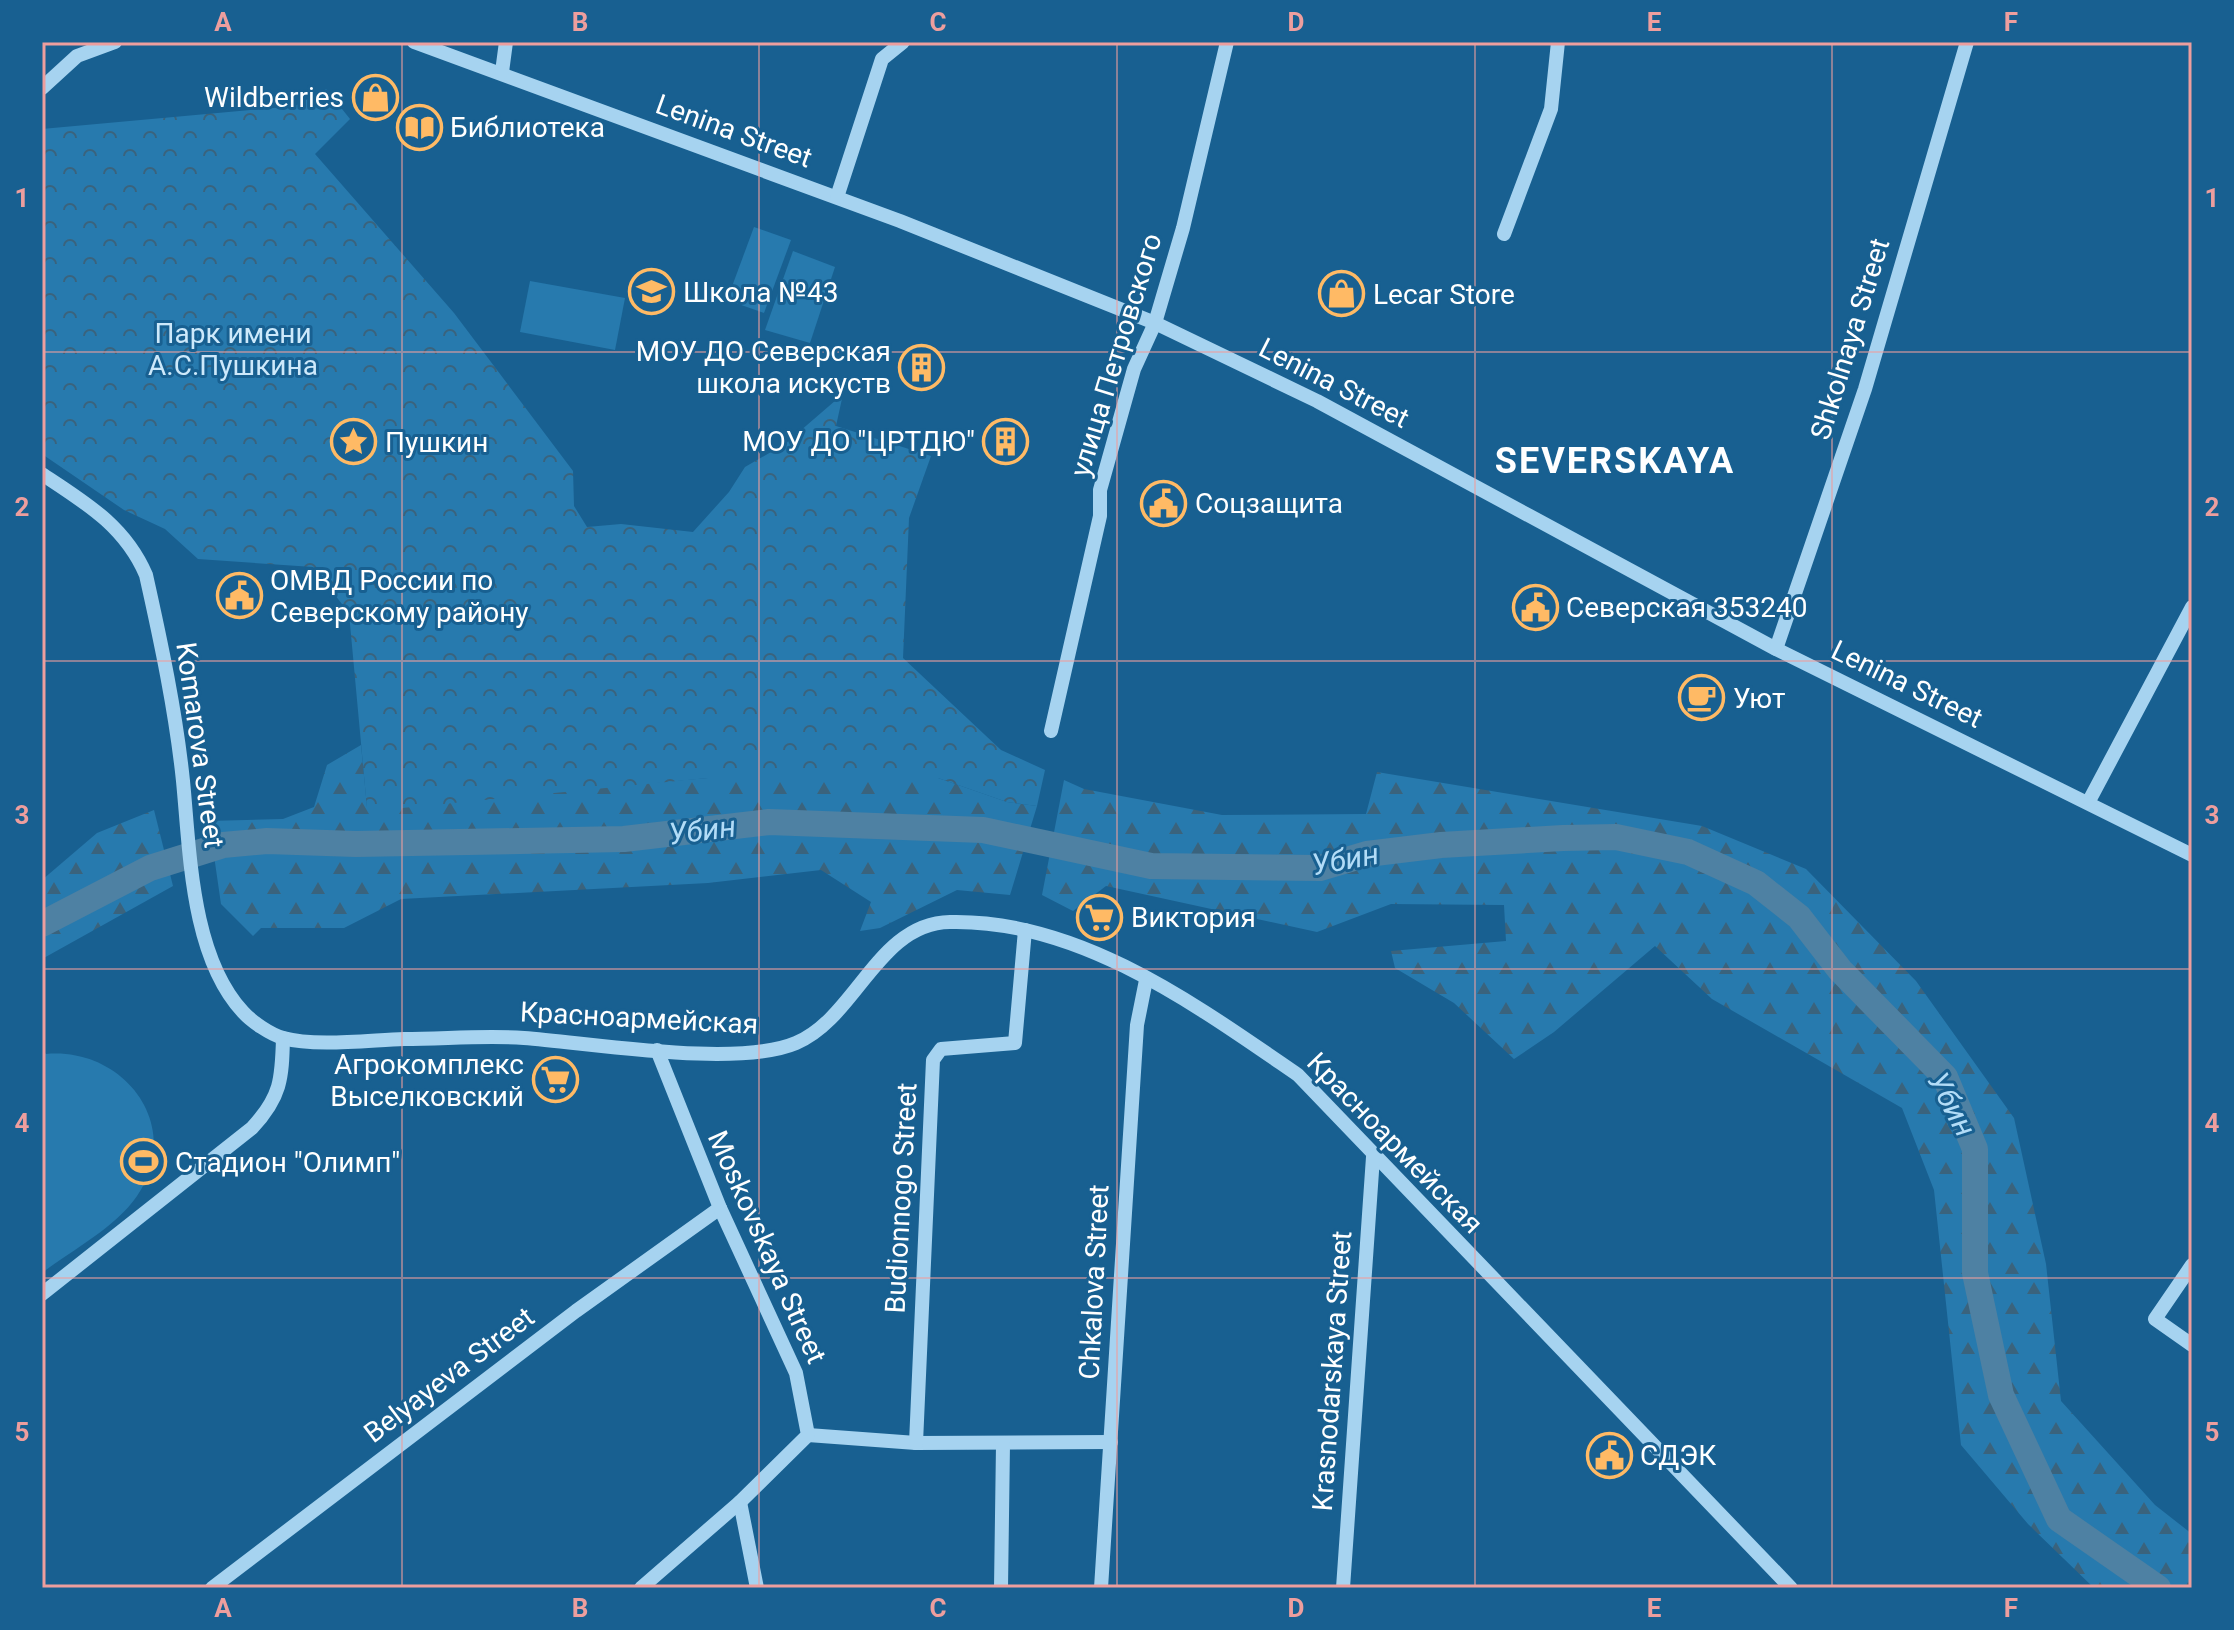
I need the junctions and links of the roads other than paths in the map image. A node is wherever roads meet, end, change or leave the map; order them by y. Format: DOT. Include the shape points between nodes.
graph roads {
  1 [pos="115,42"];
  2 [pos="414,42"];
  3 [pos="506,42"];
  4 [pos="903,42"];
  5 [pos="1227,42"];
  6 [pos="1558,42"];
  7 [pos="1967,42"];
  8 [pos="93,45"];
  9 [pos="502,72"];
  10 [pos="42,88"];
  11 [pos="837,197"];
  12 [pos="1504,234"];
  13 [pos="1155,323"];
  14 [pos="42,474"];
  15 [pos="2192,607"];
  16 [pos="1776,649"];
  17 [pos="1051,731"];
  18 [pos="2089,801"];
  19 [pos="2192,855"];
  20 [pos="1025,930"];
  21 [pos="1146,980"];
  22 [pos="283,1038"];
  23 [pos="657,1050"];
  24 [pos="1373,1157"];
  25 [pos="720,1208"];
  26 [pos="2192,1265"];
  27 [pos="42,1294"];
  28 [pos="2192,1345"];
  29 [pos="808,1435"];
  30 [pos="1111,1442"];
  31 [pos="916,1443"];
  32 [pos="1003,1444"];
  33 [pos="740,1502"];
  34 [pos="212,1588"];
  35 [pos="641,1588"];
  36 [pos="757,1588"];
  37 [pos="1001,1588"];
  38 [pos="1101,1588"];
  39 [pos="1343,1588"];
  40 [pos="1791,1588"];
  1 -- 8 [label="street"];
  2 -- 9 [label="street, Lenina Street"];
  3 -- 9 [label="street"];
  4 -- 11 [label="street" via="882,59"];
  5 -- 13 [label="street, улица Петровского"];
  6 -- 12 [label="street" via="1551,109"];
  7 -- 16 [label="street, Shkolnaya Street" via="1865,389"];
  8 -- 10 [label="street"];
  9 -- 11 [label="street, Lenina Street"];
  11 -- 13 [label="street, Lenina Street"];
  13 -- 16 [label="street, Lenina Street" via="1317,401"];
  13 -- 17 [label="street, улица Петровского" via="1134,369 1100,490 1100,516"];
  14 -- 22 [label="street, Komarova Street" via="102,513 134,548 146,575 183,780 199,915 218,972 242,1012"];
  15 -- 18 [label="street"];
  16 -- 18 [label="street, Lenina Street"];
  18 -- 19 [label="street, Lenina Street"];
  20 -- 21 [label="street, Красноармейская" via="1053,937"];
  20 -- 23 [label="street, Красноармейская" via="996,922 944,922 906,937 888,949 821,1027 798,1043 762,1053"];
  20 -- 31 [label="street, Budionnogo Street" via="1015,1043 941,1049 933,1060"];
  21 -- 24 [label="street, Красноармейская" via="1202,1008 1298,1075"];
  21 -- 30 [label="street, Chkalova Street" via="1137,1025"];
  22 -- 23 [label="street, Красноармейская" via="519,1038"];
  22 -- 27 [label="street" via="281,1084 272,1107"];
  23 -- 25 [label="street, Moskovskaya Street"];
  24 -- 39 [label="street, Krasnodarskaya Street"];
  24 -- 40 [label="street, Красноармейская"];
  25 -- 29 [label="street, Moskovskaya Street" via="796,1373"];
  25 -- 34 [label="street, Belyayeva Street"];
  26 -- 28 [label="street" via="2155,1319"];
  29 -- 31 [label="street"];
  29 -- 33 [label="street"];
  30 -- 32 [label="street"];
  30 -- 38 [label="street, Chkalova Street"];
  31 -- 32 [label="street"];
  32 -- 37 [label="street"];
  33 -- 35 [label="street"];
  33 -- 36 [label="street"];
}
